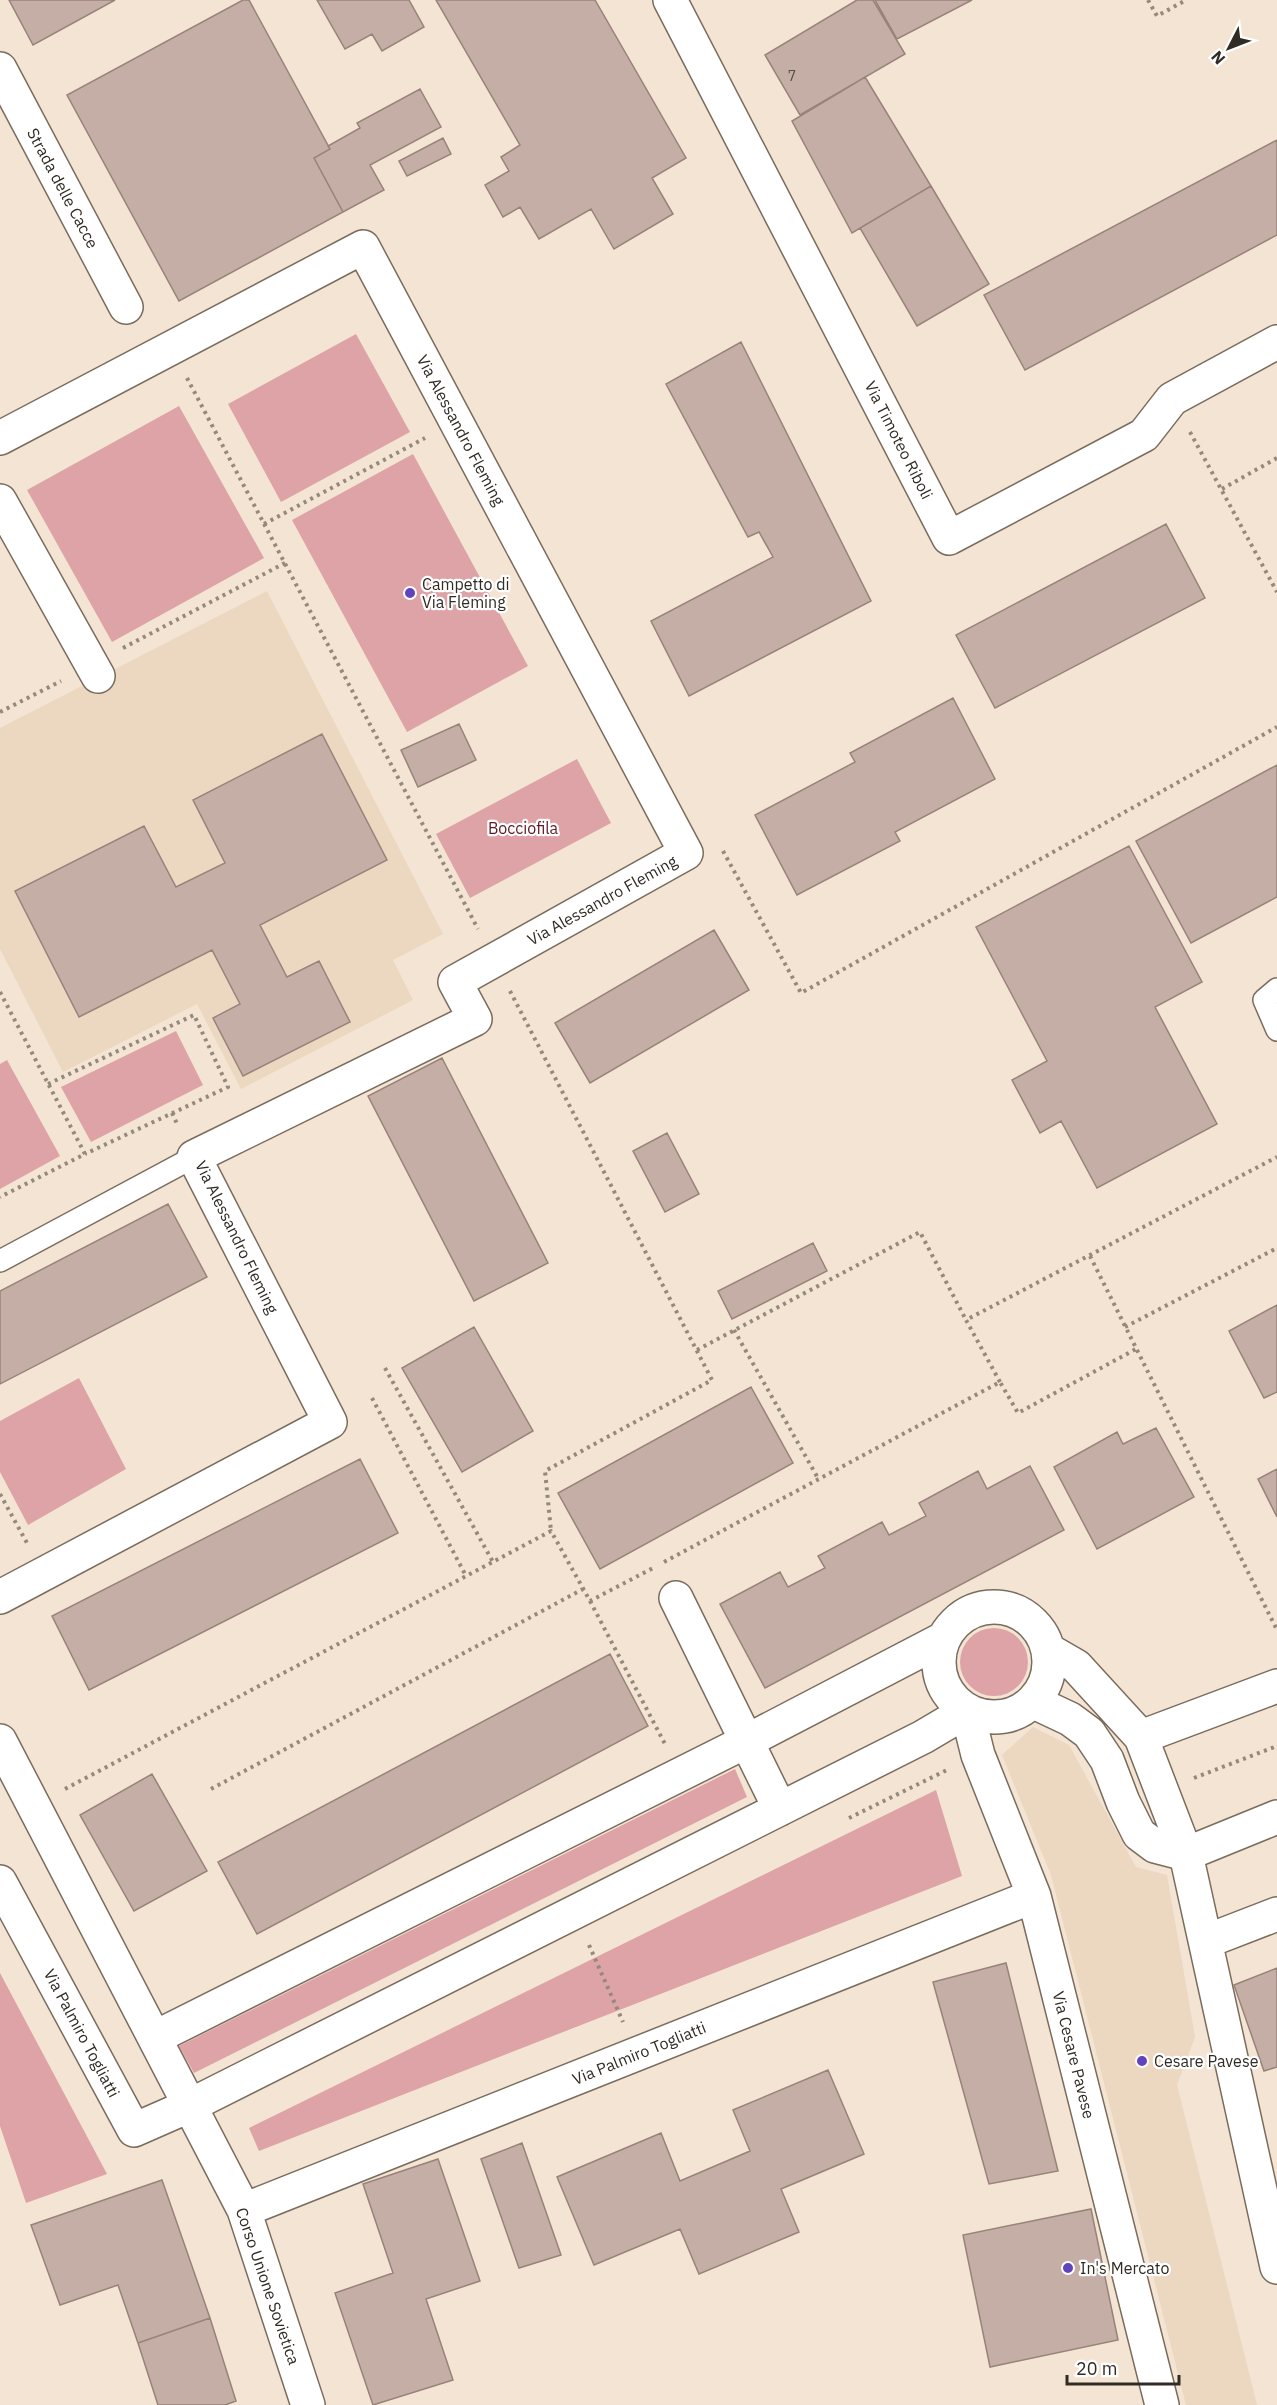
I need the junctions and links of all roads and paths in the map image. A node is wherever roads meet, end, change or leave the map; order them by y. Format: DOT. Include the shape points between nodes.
graph roads {
  1 [pos="670,0"];
  2 [pos="1148,0"];
  3 [pos="1186,0"];
  4 [pos="0,69"];
  5 [pos="126,307"];
  6 [pos="1277,342"];
  7 [pos="1172,399"];
  8 [pos="456,421"];
  9 [pos="0,438"];
  10 [pos="1277,458"];
  11 [pos="1222,489"];
  12 [pos="0,501"];
  13 [pos="264,524"];
  14 [pos="285,563"];
  15 [pos="1277,592"];
  16 [pos="95,670"];
  17 [pos="0,712"];
  18 [pos="1277,727"];
  19 [pos="720,847"];
  20 [pos="1277,989"];
  21 [pos="0,992"];
  22 [pos="1277,1030"];
  23 [pos="48,1084"];
  24 [pos="85,1154"];
  25 [pos="194,1157"];
  26 [pos="1277,1157"];
  27 [pos="0,1197"];
  28 [pos="1277,1248"];
  29 [pos="1090,1256"];
  30 [pos="0,1261"];
  31 [pos="966,1320"];
  32 [pos="1125,1327"];
  33 [pos="734,1330"];
  34 [pos="1136,1349"];
  35 [pos="697,1350"];
  36 [pos="385,1368"];
  37 [pos="1000,1382"];
  38 [pos="372,1398"];
  39 [pos="819,1480"];
  40 [pos="0,1494"];
  41 [pos="493,1562"];
  42 [pos="43,1574"];
  43 [pos="466,1576"];
  44 [pos="583,1588"];
  45 [pos="0,1597"];
  46 [pos="676,1598"];
  47 [pos="590,1601"];
  48 [pos="1277,1630"];
  49 [pos="943,1639"];
  50 [pos="1050,1652"];
  51 [pos="1277,1686"];
  52 [pos="1035,1702"];
  53 [pos="967,1711"];
  54 [pos="1142,1737"];
  55 [pos="0,1741"];
  56 [pos="747,1741"];
  57 [pos="1277,1746"];
  58 [pos="681,1774"];
  59 [pos="211,1789"];
  60 [pos="1162,1791"];
  61 [pos="34,1805"];
  62 [pos="780,1809"];
  63 [pos="1277,1817"];
  64 [pos="1186,1854"];
  65 [pos="0,1881"];
  66 [pos="1034,1896"];
  67 [pos="1277,1914"];
  68 [pos="1208,1941"];
  69 [pos="589,1945"];
  70 [pos="626,2031"];
  71 [pos="156,2037"];
  72 [pos="191,2105"];
  73 [pos="244,2210"];
  74 [pos="1277,2267"];
  75 [pos="308,2405"];
  76 [pos="1162,2405"];
  1 -- 7 [label="street, Via Timoteo Riboli" via="949,538 1143,435"];
  2 -- 3 [label="path" via="1157,16"];
  4 -- 5 [label="street, Strada delle Cacce"];
  6 -- 7 [label="street, Via Timoteo Riboli"];
  7 -- 11 [label="path"];
  8 -- 9 [label="street, Via Alessandro Fleming" via="363,247"];
  8 -- 13 [label="path"];
  8 -- 25 [label="street, Via Alessandro Fleming" via="686,853 455,982 475,1019"];
  10 -- 11 [label="path"];
  11 -- 15 [label="path"];
  12 -- 16 [label="street"];
  14 -- 16 [label="path"];
  16 -- 17 [label="path"];
  18 -- 19 [label="path" via="801,993"];
  20 -- 22 [label="lane" via="1264,1000"];
  21 -- 23 [label="path"];
  23 -- 24 [label="path"];
  23 -- 24 [label="path" via="194,1015 228,1087"];
  24 -- 27 [label="path"];
  25 -- 30 [label="lane"];
  25 -- 42 [label="street, Via Alessandro Fleming" via="330,1422"];
  26 -- 29 [label="path"];
  28 -- 32 [label="path"];
  29 -- 31 [label="path"];
  29 -- 32 [label="path"];
  31 -- 33 [label="path" via="920,1232"];
  31 -- 37 [label="path"];
  32 -- 34 [label="path"];
  33 -- 35 [label="path"];
  33 -- 39 [label="path"];
  34 -- 37 [label="path" via="1018,1413"];
  34 -- 48 [label="path"];
  36 -- 41 [label="path"];
  37 -- 39 [label="path"];
  38 -- 43 [label="path"];
  39 -- 47 [label="path"];
  40 -- 42 [label="path"];
  41 -- 43 [label="path"];
  41 -- 44 [label="path" via="552,1532"];
  42 -- 45 [label="street, Via Alessandro Fleming"];
  43 -- 61 [label="path"];
  44 -- 47 [label="path"];
  44 -- 59 [label="path"];
  46 -- 56 [label="street"];
  47 -- 58 [label="path"];
  49 -- 50 [label="street" via="953,1623 970,1611 1005,1606 1031,1618"];
  49 -- 53 [label="street" via="938,1665 945,1689"];
  49 -- 56 [label="street"];
  50 -- 52 [label="street" via="1049,1678"];
  50 -- 54 [label="street" via="1076,1666"];
  51 -- 54 [label="street"];
  52 -- 53 [label="street" via="1012,1716 995,1718"];
  52 -- 64 [label="street" via="1089,1733 1107,1761 1139,1834 1155,1846"];
  53 -- 62 [label="street, Via Palmiro Togliatti"];
  53 -- 66 [label="street, Via Cesare Pavese" via="978,1755"];
  54 -- 60 [label="street"];
  55 -- 61 [label="street"];
  56 -- 58 [label="street"];
  56 -- 62 [label="street"];
  57 -- 60 [label="path"];
  58 -- 71 [label="street"];
  60 -- 64 [label="street"];
  61 -- 71 [label="street"];
  62 -- 72 [label="street, Via Palmiro Togliatti"];
  63 -- 64 [label="street"];
  64 -- 68 [label="street"];
  65 -- 72 [label="street, Via Palmiro Togliatti" via="134,2130"];
  66 -- 73 [label="street, Via Palmiro Togliatti"];
  66 -- 76 [label="street, Via Cesare Pavese"];
  67 -- 68 [label="street"];
  68 -- 74 [label="street"];
  69 -- 70 [label="path"];
  71 -- 72 [label="street"];
  72 -- 73 [label="street, Corso Unione Sovietica"];
  73 -- 75 [label="street, Corso Unione Sovietica"];
}
